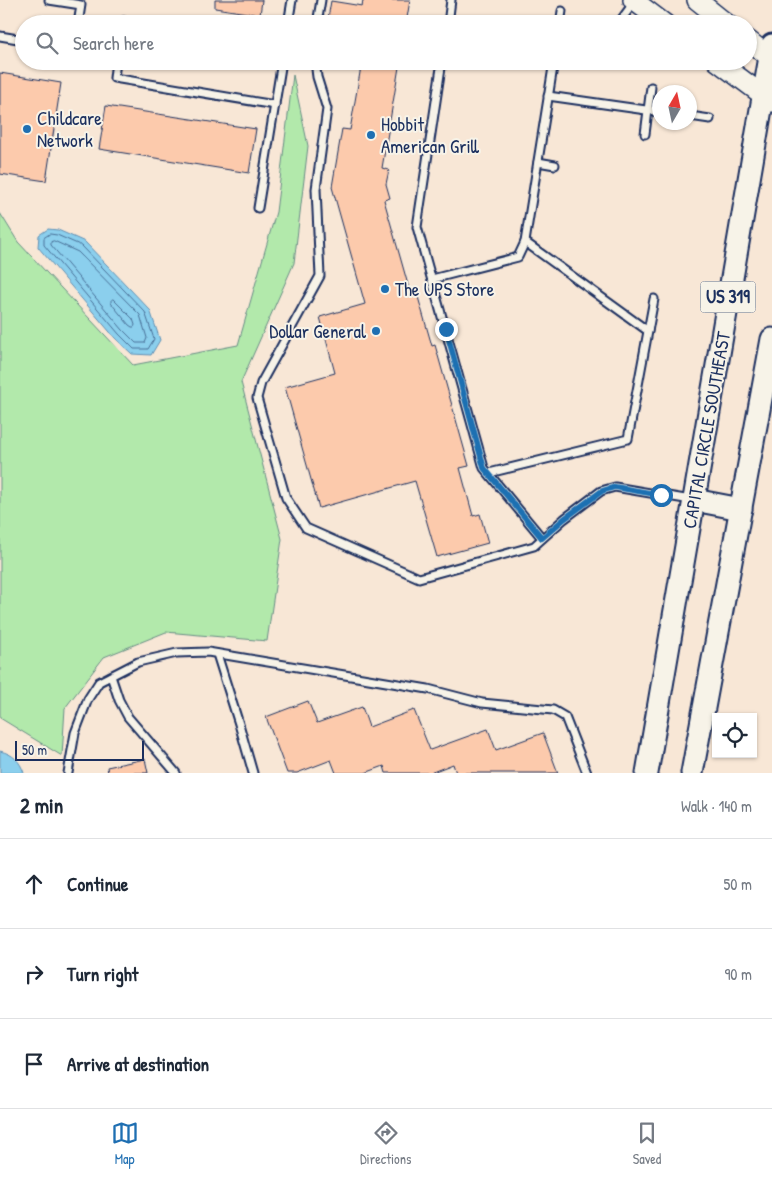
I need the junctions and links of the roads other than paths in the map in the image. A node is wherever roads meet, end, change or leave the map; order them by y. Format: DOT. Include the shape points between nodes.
graph roads {
  1 [pos="49,0"];
  2 [pos="292,0"];
  3 [pos="321,0"];
  4 [pos="451,0"];
  5 [pos="634,0"];
  6 [pos="697,0"];
  7 [pos="562,11"];
  8 [pos="79,15"];
  9 [pos="290,15"];
  10 [pos="318,15"];
  11 [pos="449,15"];
  12 [pos="561,15"];
  13 [pos="624,15"];
  14 [pos="654,15"];
  15 [pos="716,15"];
  16 [pos="0,36"];
  17 [pos="15,38"];
  18 [pos="757,45"];
  19 [pos="771,53"];
  20 [pos="115,70"];
  21 [pos="281,70"];
  22 [pos="316,70"];
  23 [pos="441,70"];
  24 [pos="552,70"];
  25 [pos="729,70"];
  26 [pos="651,87"];
  27 [pos="548,96"];
  28 [pos="768,98"];
  29 [pos="275,105"];
  30 [pos="648,110"];
  31 [pos="652,111"];
  32 [pos="697,117"];
  33 [pos="710,119"];
  34 [pos="645,134"];
  35 [pos="538,162"];
  36 [pos="555,165"];
  37 [pos="258,208"];
  38 [pos="525,242"];
  39 [pos="432,279"];
  40 [pos="654,300"];
  41 [pos="648,331"];
  42 [pos="772,339"];
  43 [pos="489,473"];
  44 [pos="694,500"];
  45 [pos="741,509"];
  46 [pos="542,538"];
  47 [pos="217,654"];
  48 [pos="111,676"];
  49 [pos="68,773"];
  50 [pos="176,773"];
  51 [pos="253,773"];
  52 [pos="587,773"];
  53 [pos="647,773"];
  54 [pos="692,773"];
  1 -- 8 [label="lane" via="81,5"];
  2 -- 9 [label="lane"];
  3 -- 10 [label="lane"];
  4 -- 11 [label="lane"];
  5 -- 13 [label="lane"];
  5 -- 14 [label="main road"];
  6 -- 15 [label="main road"];
  7 -- 12 [label="lane"];
  16 -- 17 [label="lane"];
  18 -- 19 [label="main road"];
  19 -- 28 [label="main road, CAPITAL CIRCLE SOUTHEAST / US 319"];
  20 -- 29 [label="lane" via="114,78"];
  21 -- 29 [label="lane"];
  22 -- 46 [label="lane" via="327,108 316,190 320,276 261,383 257,398 286,498 306,528 419,578 534,546"];
  23 -- 39 [label="lane" via="417,227"];
  24 -- 27 [label="lane"];
  25 -- 28 [label="main road"];
  26 -- 30 [label="lane"];
  27 -- 30 [label="lane"];
  27 -- 35 [label="lane"];
  28 -- 44 [label="main road, CAPITAL CIRCLE SOUTHEAST / US 319" via="736,250"];
  29 -- 37 [label="lane"];
  30 -- 31 [label="lane"];
  30 -- 34 [label="lane"];
  32 -- 33 [label="lane"];
  35 -- 36 [label="lane"];
  35 -- 38 [label="lane"];
  38 -- 39 [label="lane" via="518,257"];
  38 -- 41 [label="lane"];
  39 -- 43 [label="lane" via="484,468"];
  40 -- 41 [label="lane"];
  41 -- 43 [label="lane" via="628,439"];
  42 -- 45 [label="main road"];
  43 -- 46 [label="lane"];
  44 -- 45 [label="main road"];
  44 -- 46 [label="lane" via="615,487 602,491"];
  44 -- 53 [label="main road, CAPITAL CIRCLE SOUTHEAST / US 319"];
  45 -- 54 [label="main road"];
  47 -- 48 [label="lane" via="177,653 138,662"];
  47 -- 51 [label="lane"];
  47 -- 52 [label="lane" via="428,689 482,703 553,710 565,717"];
  48 -- 49 [label="lane" via="99,682 88,699 75,734"];
  48 -- 50 [label="lane" via="128,717"];
}
